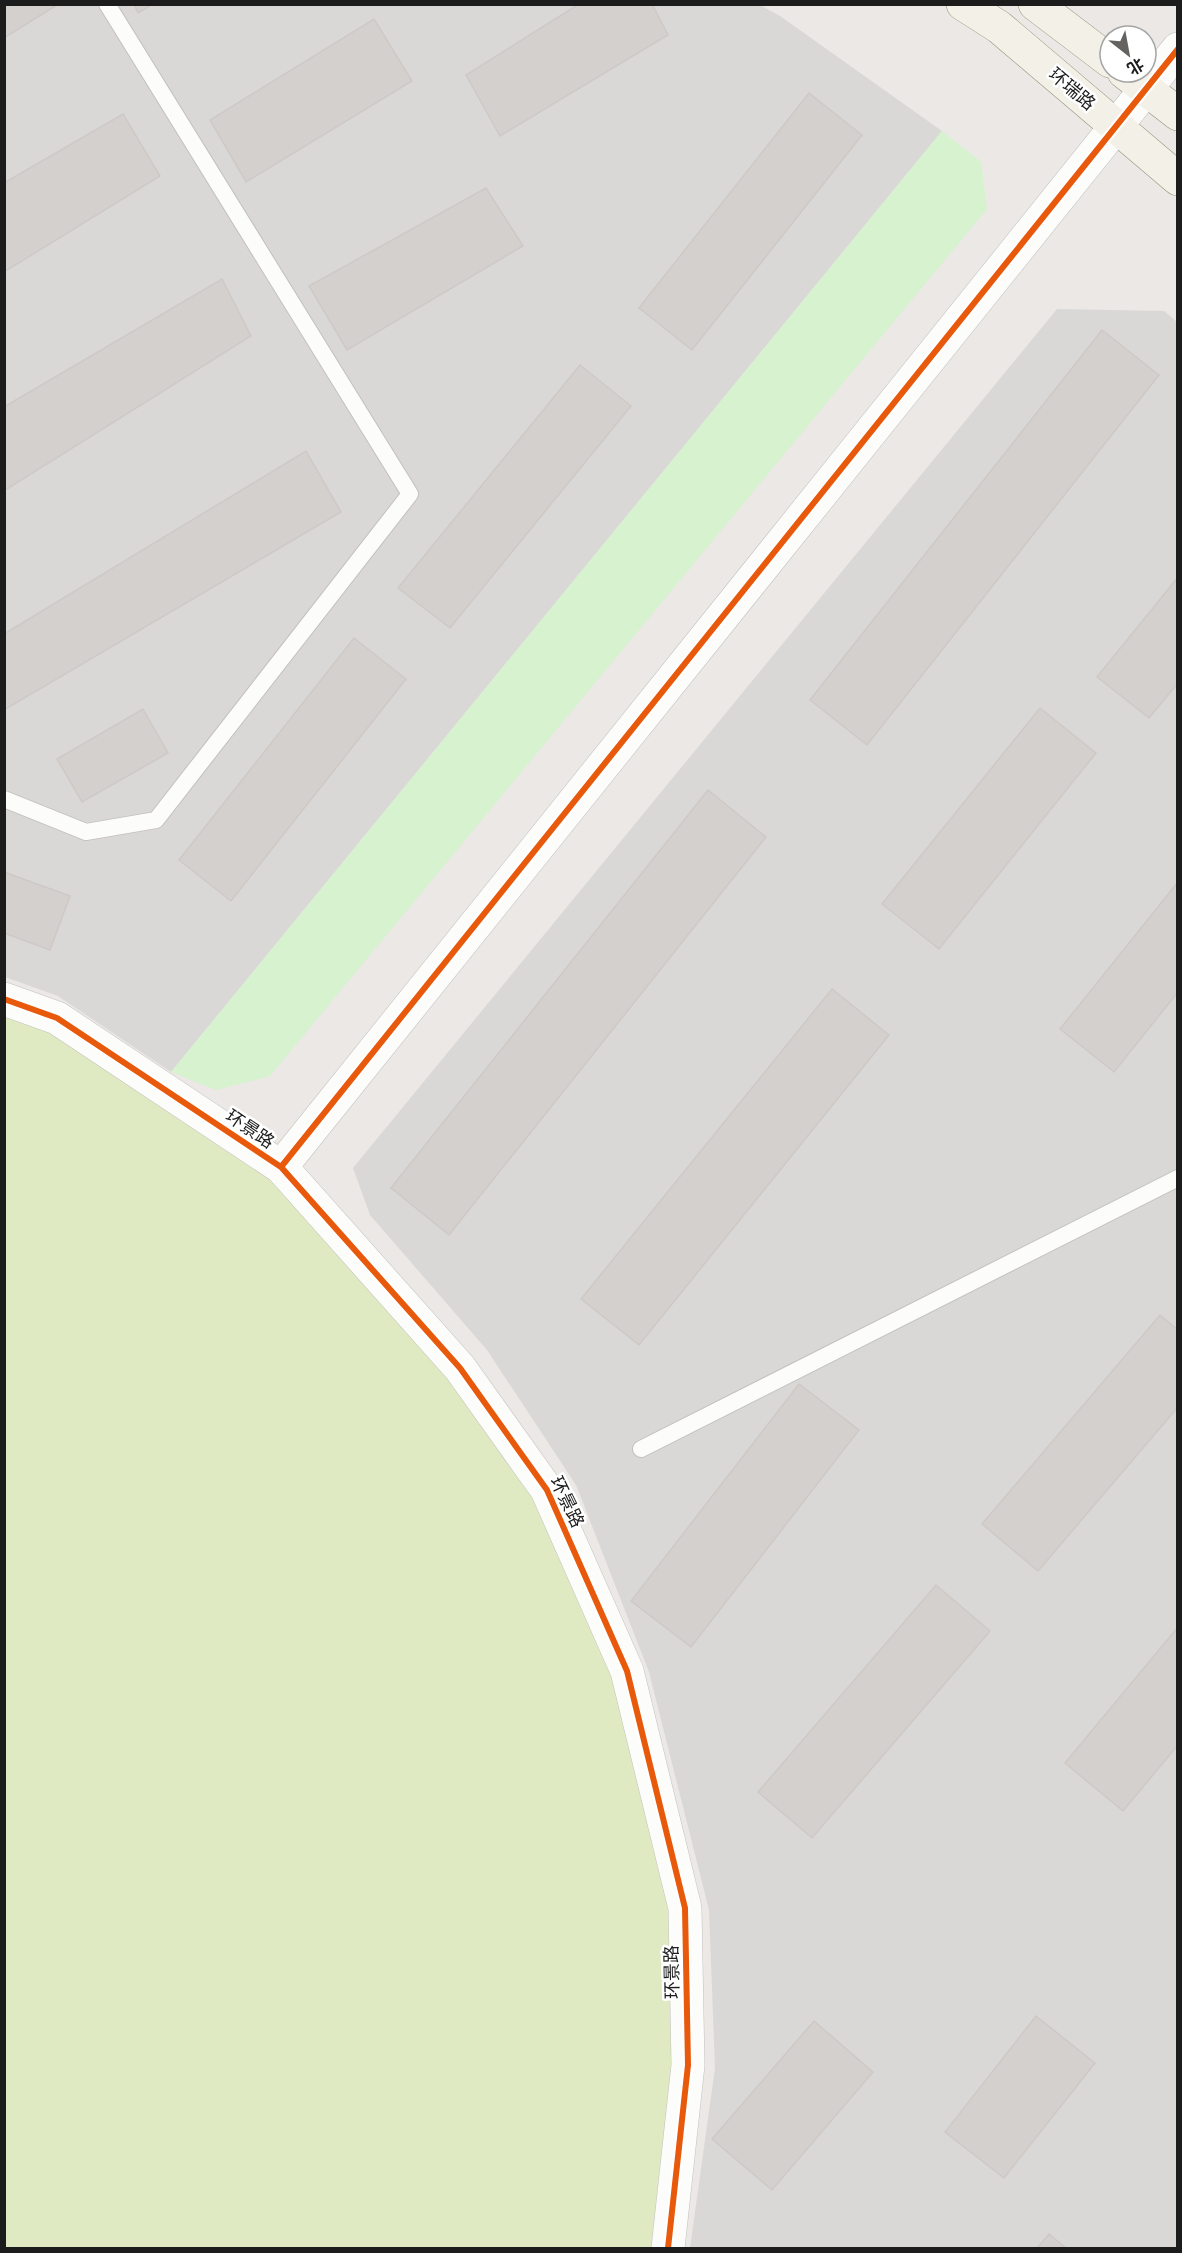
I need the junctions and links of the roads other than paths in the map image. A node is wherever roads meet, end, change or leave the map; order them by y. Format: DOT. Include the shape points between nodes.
graph roads {
  1 [pos="107,4"];
  2 [pos="963,4"];
  3 [pos="1035,4"];
  4 [pos="1178,49"];
  5 [pos="1098,52"];
  6 [pos="1158,63"];
  7 [pos="1133,84"];
  8 [pos="1140,84"];
  9 [pos="1178,114"];
  10 [pos="1114,126"];
  11 [pos="1178,179"];
  12 [pos="4,799"];
  13 [pos="4,999"];
  14 [pos="281,1167"];
  15 [pos="1178,1178"];
  16 [pos="641,1449"];
  17 [pos="668,2248"];
  1 -- 12 [label="lane" via="410,494 156,820 86,832"];
  2 -- 10 [label="main road, 环瑞路" via="999,27"];
  3 -- 5 [label="main road"];
  4 -- 6 [label="street"];
  7 -- 10 [label="street"];
  8 -- 9 [label="main road"];
  10 -- 11 [label="main road, 环瑞路"];
  10 -- 14 [label="street"];
  13 -- 14 [label="street, 环景路" via="57,1018"];
  14 -- 17 [label="street, 环景路" via="460,1368 548,1490 627,1671 685,1908 688,2065"];
  15 -- 16 [label="lane"];
}
